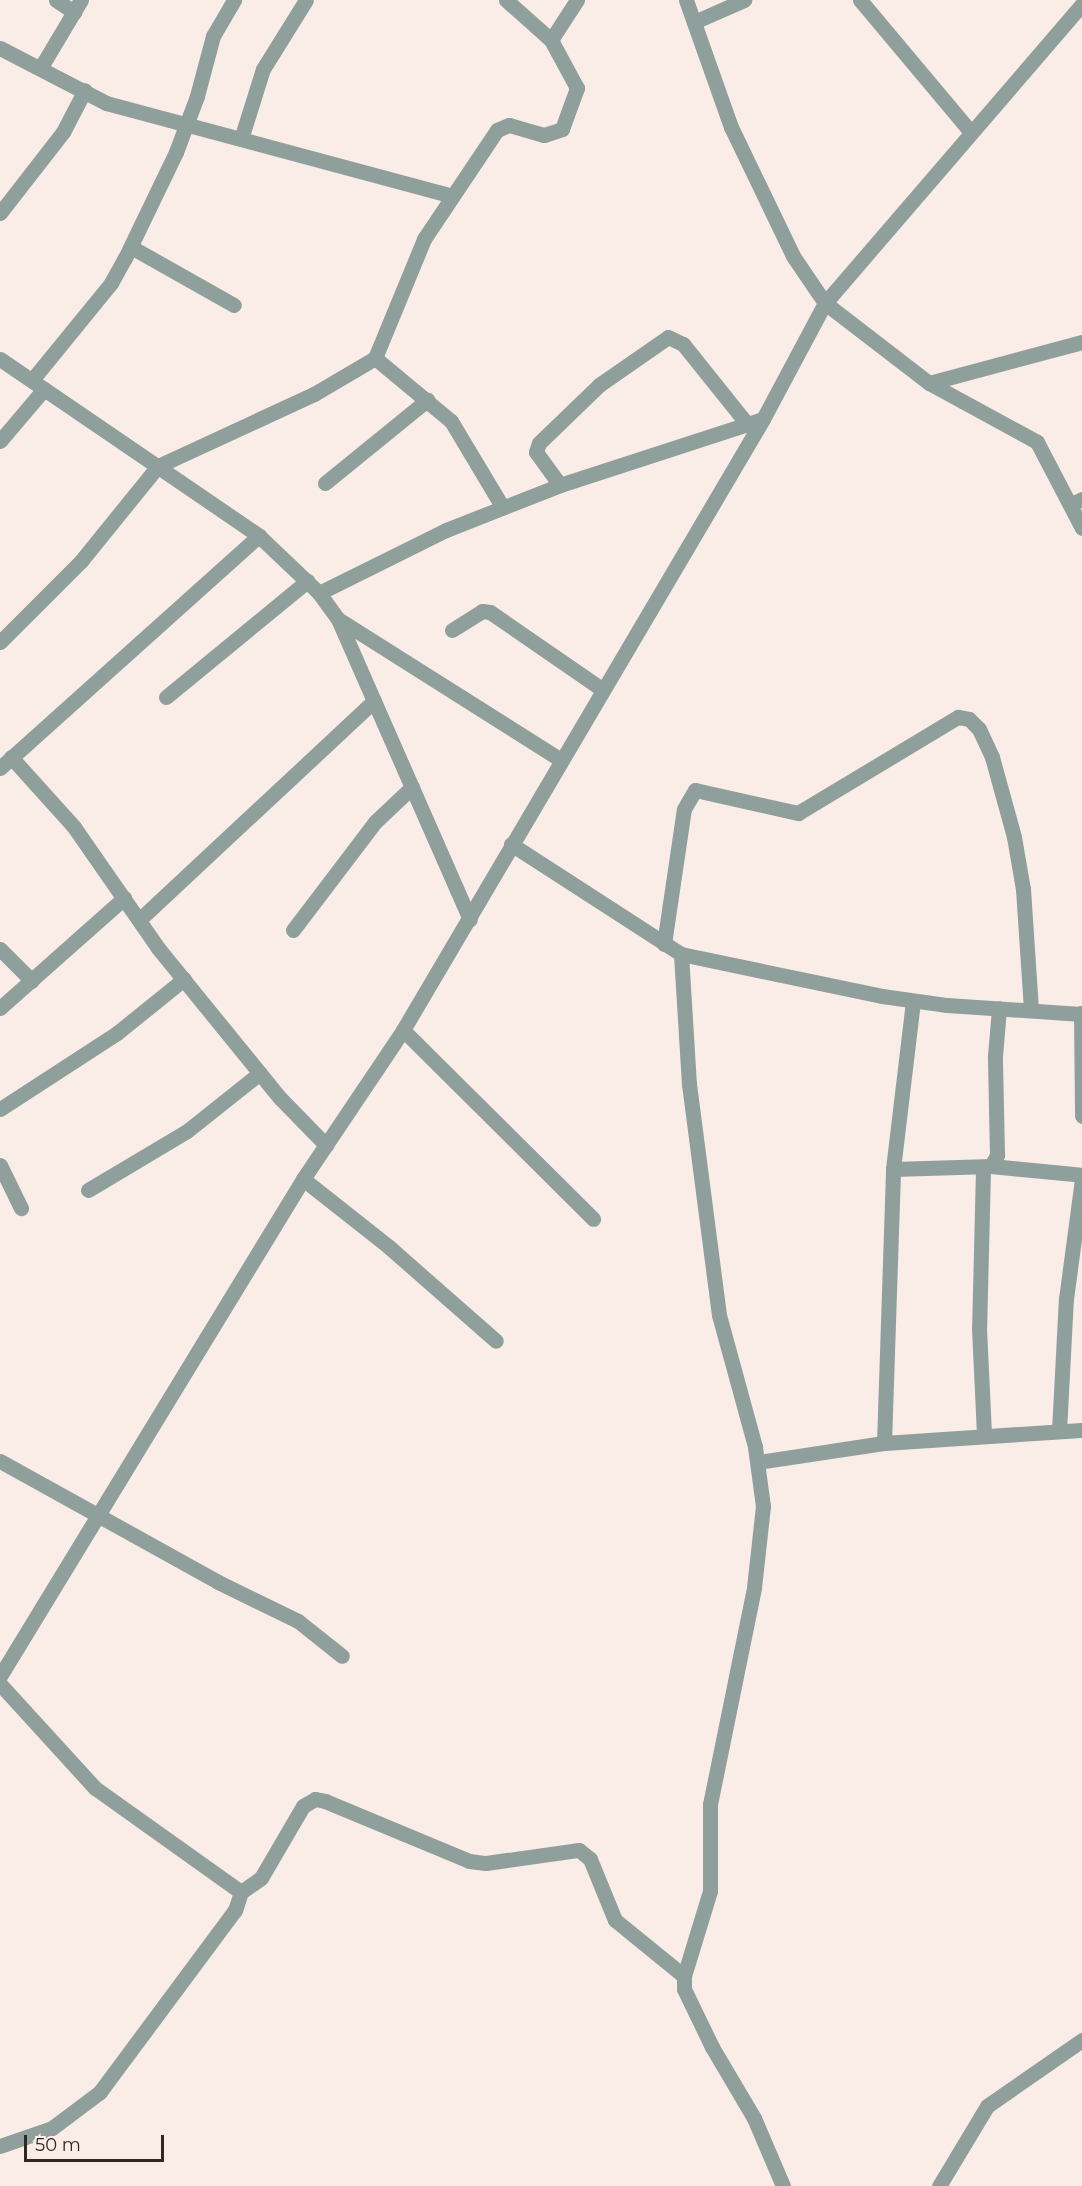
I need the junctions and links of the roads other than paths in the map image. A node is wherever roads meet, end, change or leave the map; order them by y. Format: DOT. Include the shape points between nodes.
graph roads {
  1 [pos="56,0"];
  2 [pos="234,0"];
  3 [pos="306,0"];
  4 [pos="506,0"];
  5 [pos="577,0"];
  6 [pos="686,0"];
  7 [pos="744,0"];
  8 [pos="860,0"];
  9 [pos="1082,4"];
  10 [pos="78,6"];
  11 [pos="694,22"];
  12 [pos="551,40"];
  13 [pos="0,48"];
  14 [pos="40,68"];
  15 [pos="85,90"];
  16 [pos="187,123"];
  17 [pos="970,131"];
  18 [pos="241,139"];
  19 [pos="452,196"];
  20 [pos="0,213"];
  21 [pos="130,247"];
  22 [pos="825,303"];
  23 [pos="234,305"];
  24 [pos="1082,342"];
  25 [pos="375,358"];
  26 [pos="0,359"];
  27 [pos="929,383"];
  28 [pos="38,384"];
  29 [pos="427,400"];
  30 [pos="763,419"];
  31 [pos="747,424"];
  32 [pos="0,441"];
  33 [pos="158,466"];
  34 [pos="325,483"];
  35 [pos="560,485"];
  36 [pos="1076,502"];
  37 [pos="503,508"];
  38 [pos="1082,528"];
  39 [pos="259,536"];
  40 [pos="307,581"];
  41 [pos="319,593"];
  42 [pos="338,620"];
  43 [pos="452,630"];
  44 [pos="0,642"];
  45 [pos="603,690"];
  46 [pos="166,697"];
  47 [pos="374,701"];
  48 [pos="561,760"];
  49 [pos="5,762"];
  50 [pos="412,787"];
  51 [pos="511,844"];
  52 [pos="124,898"];
  53 [pos="470,919"];
  54 [pos="139,920"];
  55 [pos="293,930"];
  56 [pos="664,944"];
  57 [pos="0,949"];
  58 [pos="681,954"];
  59 [pos="184,979"];
  60 [pos="32,981"];
  61 [pos="913,1000"];
  62 [pos="0,1008"];
  63 [pos="999,1008"];
  64 [pos="1031,1010"];
  65 [pos="1081,1014"];
  66 [pos="403,1030"];
  67 [pos="260,1073"];
  68 [pos="0,1109"];
  69 [pos="1082,1116"];
  70 [pos="326,1145"];
  71 [pos="0,1165"];
  72 [pos="987,1167"];
  73 [pos="893,1169"];
  74 [pos="1082,1177"];
  75 [pos="303,1179"];
  76 [pos="88,1190"];
  77 [pos="21,1208"];
  78 [pos="593,1219"];
  79 [pos="496,1341"];
  80 [pos="1082,1430"];
  81 [pos="1059,1431"];
  82 [pos="984,1436"];
  83 [pos="884,1443"];
  84 [pos="0,1461"];
  85 [pos="758,1462"];
  86 [pos="95,1514"];
  87 [pos="342,1656"];
  88 [pos="0,1676"];
  89 [pos="0,1684"];
  90 [pos="241,1892"];
  91 [pos="684,1976"];
  92 [pos="1082,2040"];
  93 [pos="0,2146"];
  94 [pos="783,2186"];
  95 [pos="939,2186"];
  1 -- 10 [label="street"];
  2 -- 16 [label="street" via="213,36"];
  3 -- 18 [label="street" via="263,69"];
  4 -- 12 [label="street"];
  5 -- 12 [label="street"];
  6 -- 11 [label="street"];
  7 -- 11 [label="street"];
  8 -- 17 [label="street"];
  9 -- 17 [label="street"];
  10 -- 14 [label="street"];
  11 -- 22 [label="street" via="730,127 793,256"];
  12 -- 19 [label="street" via="577,88 562,129 544,135 502,125"];
  13 -- 14 [label="street"];
  14 -- 15 [label="street"];
  15 -- 16 [label="street" via="106,104"];
  15 -- 20 [label="street" via="63,132"];
  16 -- 18 [label="street"];
  16 -- 21 [label="street"];
  17 -- 22 [label="street"];
  18 -- 19 [label="street"];
  19 -- 25 [label="street" via="424,239"];
  21 -- 23 [label="street"];
  21 -- 28 [label="street" via="111,283"];
  22 -- 27 [label="street"];
  22 -- 30 [label="street"];
  24 -- 27 [label="street"];
  25 -- 29 [label="street"];
  25 -- 33 [label="street" via="314,394"];
  26 -- 28 [label="street"];
  27 -- 36 [label="street" via="1037,442"];
  28 -- 32 [label="street"];
  28 -- 33 [label="street"];
  29 -- 34 [label="street"];
  29 -- 37 [label="street" via="451,421"];
  30 -- 31 [label="street"];
  30 -- 45 [label="street"];
  31 -- 35 [label="street"];
  31 -- 35 [label="street" via="683,344 668,337 599,385 539,443 537,452"];
  33 -- 39 [label="street"];
  33 -- 44 [label="street" via="81,561"];
  35 -- 37 [label="street"];
  36 -- 38 [label="street"];
  37 -- 41 [label="street" via="446,530"];
  39 -- 40 [label="street"];
  39 -- 49 [label="street"];
  40 -- 41 [label="street"];
  40 -- 46 [label="street"];
  41 -- 42 [label="street"];
  42 -- 47 [label="street"];
  42 -- 48 [label="street"];
  43 -- 45 [label="street" via="482,611 490,612"];
  45 -- 48 [label="street"];
  47 -- 50 [label="street"];
  47 -- 54 [label="street"];
  48 -- 51 [label="street"];
  49 -- 52 [label="street" via="74,827"];
  50 -- 53 [label="street"];
  50 -- 55 [label="street" via="368,831"];
  51 -- 53 [label="street"];
  51 -- 56 [label="street"];
  52 -- 54 [label="street"];
  52 -- 60 [label="street"];
  53 -- 66 [label="street"];
  54 -- 59 [label="street"];
  56 -- 58 [label="street"];
  56 -- 64 [label="street" via="684,809 694,790 798,813 958,717 969,719 979,729 992,757 1014,837 1023,889"];
  57 -- 60 [label="street"];
  58 -- 61 [label="street"];
  58 -- 85 [label="street" via="688,1084 719,1315"];
  59 -- 67 [label="street"];
  59 -- 68 [label="street" via="117,1034"];
  60 -- 62 [label="street"];
  61 -- 63 [label="street"];
  61 -- 73 [label="street"];
  63 -- 64 [label="street"];
  63 -- 72 [label="street" via="995,1056 997,1155"];
  64 -- 65 [label="street"];
  65 -- 69 [label="street"];
  66 -- 70 [label="street"];
  66 -- 78 [label="street"];
  67 -- 70 [label="street"];
  67 -- 76 [label="street" via="187,1131"];
  70 -- 75 [label="street"];
  71 -- 77 [label="street"];
  72 -- 73 [label="street"];
  72 -- 74 [label="street"];
  72 -- 82 [label="street" via="978,1328"];
  73 -- 83 [label="street"];
  74 -- 81 [label="street" via="1066,1299"];
  75 -- 79 [label="street" via="389,1247"];
  75 -- 86 [label="street"];
  80 -- 81 [label="street"];
  81 -- 82 [label="street"];
  82 -- 83 [label="street"];
  83 -- 85 [label="street"];
  84 -- 86 [label="street"];
  85 -- 91 [label="street" via="763,1506 754,1588 710,1805 710,1891"];
  86 -- 87 [label="street" via="298,1621"];
  86 -- 88 [label="street"];
  89 -- 90 [label="street" via="95,1788"];
  90 -- 91 [label="street" via="261,1878 303,1806 315,1799 470,1861 486,1863 579,1850 590,1859 615,1920"];
  90 -- 93 [label="street" via="228,1920 100,2092 52,2128"];
  91 -- 94 [label="street" via="690,2006 754,2118"];
  92 -- 95 [label="street" via="987,2106"];
}
